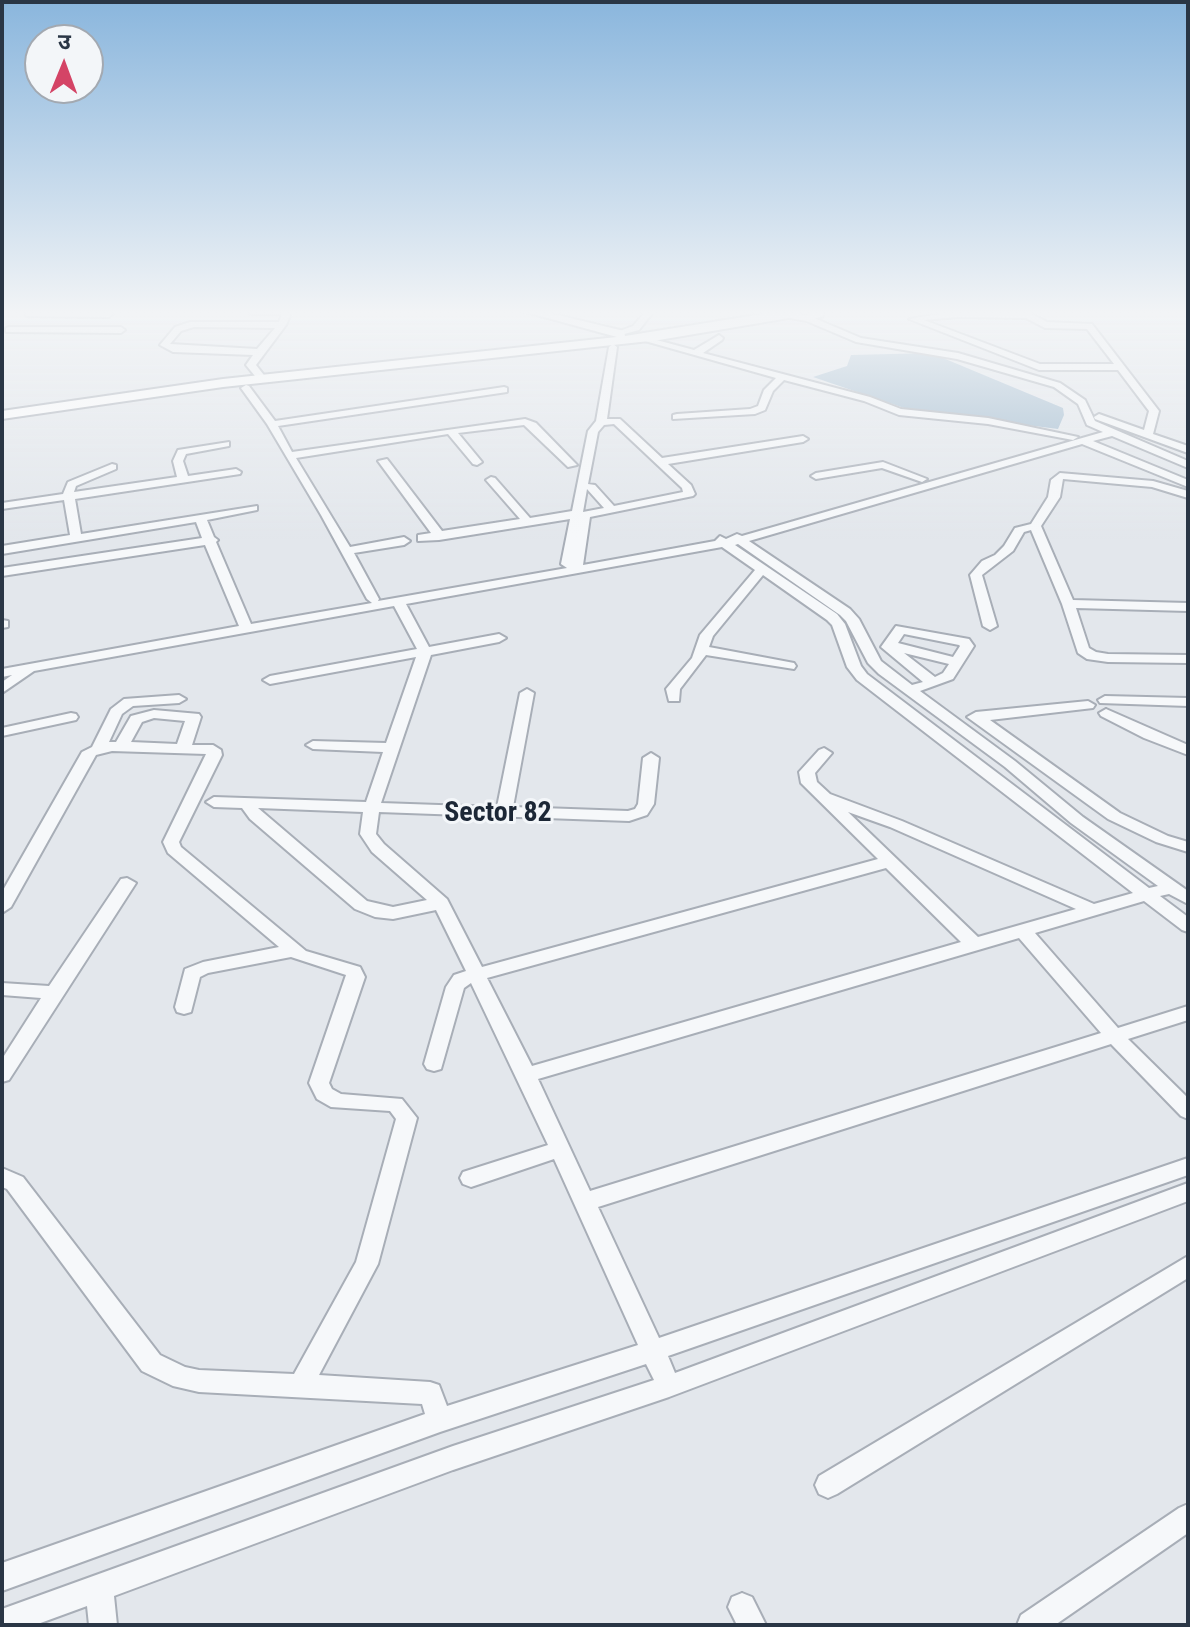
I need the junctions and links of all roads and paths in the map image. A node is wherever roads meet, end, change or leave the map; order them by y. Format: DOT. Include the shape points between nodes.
graph roads {
  1 [pos="209,387"];
  2 [pos="256,387"];
  3 [pos="607,387"];
  4 [pos="772,387"];
  5 [pos="823,387"];
  6 [pos="1058,387"];
  7 [pos="1136,387"];
  8 [pos="246,388"];
  9 [pos="504,390"];
  10 [pos="155,395"];
  11 [pos="1086,412"];
  12 [pos="2,415"];
  13 [pos="677,417"];
  14 [pos="601,422"];
  15 [pos="272,424"];
  16 [pos="451,431"];
  17 [pos="1105,431"];
  18 [pos="1148,435"];
  19 [pos="803,439"];
  20 [pos="1082,441"];
  21 [pos="372,443"];
  22 [pos="225,444"];
  23 [pos="1188,450"];
  24 [pos="289,456"];
  25 [pos="477,462"];
  26 [pos="659,462"];
  27 [pos="572,465"];
  28 [pos="1188,465"];
  29 [pos="112,467"];
  30 [pos="236,472"];
  31 [pos="816,476"];
  32 [pos="1060,476"];
  33 [pos="183,478"];
  34 [pos="922,479"];
  35 [pos="491,480"];
  36 [pos="1188,484"];
  37 [pos="591,487"];
  38 [pos="1188,495"];
  39 [pos="70,496"];
  40 [pos="2,506"];
  41 [pos="253,508"];
  42 [pos="611,509"];
  43 [pos="577,514"];
  44 [pos="200,518"];
  45 [pos="528,522"];
  46 [pos="1035,526"];
  47 [pos="439,536"];
  48 [pos="77,538"];
  49 [pos="422,538"];
  50 [pos="728,538"];
  51 [pos="212,540"];
  52 [pos="404,541"];
  53 [pos="2,550"];
  54 [pos="347,551"];
  55 [pos="573,563"];
  56 [pos="761,570"];
  57 [pos="2,572"];
  58 [pos="373,599"];
  59 [pos="398,601"];
  60 [pos="1068,604"];
  61 [pos="1188,607"];
  62 [pos="845,621"];
  63 [pos="245,626"];
  64 [pos="990,626"];
  65 [pos="499,638"];
  66 [pos="888,645"];
  67 [pos="701,650"];
  68 [pos="425,652"];
  69 [pos="1188,659"];
  70 [pos="957,662"];
  71 [pos="2,665"];
  72 [pos="789,666"];
  73 [pos="33,667"];
  74 [pos="2,673"];
  75 [pos="270,680"];
  76 [pos="934,683"];
  77 [pos="2,689"];
  78 [pos="909,690"];
  79 [pos="527,693"];
  80 [pos="674,698"];
  81 [pos="179,699"];
  82 [pos="1188,702"];
  83 [pos="1110,708"];
  84 [pos="1188,710"];
  85 [pos="71,717"];
  86 [pos="2,732"];
  87 [pos="1188,743"];
  88 [pos="313,745"];
  89 [pos="121,746"];
  90 [pos="99,747"];
  91 [pos="184,747"];
  92 [pos="393,748"];
  93 [pos="1188,750"];
  94 [pos="824,753"];
  95 [pos="651,758"];
  96 [pos="825,798"];
  97 [pos="214,802"];
  98 [pos="251,803"];
  99 [pos="372,807"];
  100 [pos="504,812"];
  101 [pos="1188,847"];
  102 [pos="891,861"];
  103 [pos="127,883"];
  104 [pos="1172,887"];
  105 [pos="1150,895"];
  106 [pos="1188,899"];
  107 [pos="441,903"];
  108 [pos="2,907"];
  109 [pos="1095,911"];
  110 [pos="1188,926"];
  111 [pos="1024,932"];
  112 [pos="976,946"];
  113 [pos="294,950"];
  114 [pos="476,974"];
  115 [pos="2,989"];
  116 [pos="54,993"];
  117 [pos="184,1007"];
  118 [pos="1188,1013"];
  119 [pos="1115,1037"];
  120 [pos="434,1064"];
  121 [pos="2,1075"];
  122 [pos="526,1075"];
  123 [pos="1188,1111"];
  124 [pos="560,1149"];
  125 [pos="1188,1166"];
  126 [pos="2,1177"];
  127 [pos="471,1178"];
  128 [pos="1188,1192"];
  129 [pos="585,1202"];
  130 [pos="1188,1266"];
  131 [pos="655,1350"];
  132 [pos="311,1386"];
  133 [pos="669,1386"];
  134 [pos="440,1420"];
  135 [pos="828,1485"];
  136 [pos="1188,1517"];
  137 [pos="2,1577"];
  138 [pos="99,1589"];
  139 [pos="2,1623"];
  140 [pos="99,1624"];
  141 [pos="1031,1625"];
  1 -- 10 [label="street"];
  2 -- 8 [label="street"];
  3 -- 14 [label="street"];
  4 -- 13 [label="street" via="762,408 751,412"];
  5 -- 20 [label="street" via="899,412 988,421"];
  6 -- 11 [label="street" via="1076,395"];
  7 -- 18 [label="street" via="1154,411"];
  8 -- 10 [label="street"];
  8 -- 15 [label="street"];
  9 -- 15 [label="street"];
  10 -- 12 [label="street"];
  11 -- 17 [label="street" via="1091,423"];
  11 -- 18 [label="street"];
  14 -- 26 [label="street" via="616,421"];
  14 -- 43 [label="street" via="593,431"];
  15 -- 24 [label="street"];
  16 -- 21 [label="street"];
  16 -- 25 [label="street"];
  16 -- 27 [label="street" via="530,423"];
  17 -- 20 [label="street"];
  17 -- 28 [label="street"];
  18 -- 23 [label="street"];
  19 -- 26 [label="street"];
  20 -- 32 [label="street" via="1061,462"];
  20 -- 34 [label="street"];
  20 -- 36 [label="street"];
  20 -- 50 [label="street"];
  21 -- 24 [label="street"];
  21 -- 47 [label="street"];
  22 -- 33 [label="street" via="182,452 178,461"];
  24 -- 54 [label="street"];
  26 -- 42 [label="street" via="689,494"];
  29 -- 39 [label="street" via="72,484"];
  30 -- 33 [label="street"];
  31 -- 34 [label="street" via="883,465"];
  32 -- 38 [label="street" via="1153,484"];
  32 -- 46 [label="street" via="1054,497"];
  33 -- 39 [label="street"];
  34 -- 50 [label="street"];
  35 -- 45 [label="street"];
  37 -- 42 [label="street"];
  39 -- 40 [label="street"];
  39 -- 48 [label="street"];
  41 -- 44 [label="street"];
  42 -- 55 [label="street" via="584,515"];
  43 -- 45 [label="street"];
  43 -- 55 [label="street"];
  44 -- 48 [label="street"];
  44 -- 51 [label="street"];
  45 -- 47 [label="street"];
  46 -- 60 [label="street"];
  46 -- 64 [label="street" via="1019,530 1009,548 976,575"];
  47 -- 49 [label="street"];
  48 -- 53 [label="street"];
  50 -- 55 [label="street"];
  50 -- 56 [label="street"];
  50 -- 59 [label="street"];
  50 -- 62 [label="street"];
  51 -- 57 [label="street"];
  51 -- 63 [label="street"];
  52 -- 54 [label="street"];
  54 -- 58 [label="street"];
  55 -- 58 [label="street"];
  56 -- 62 [label="street"];
  56 -- 67 [label="street" via="707,635"];
  58 -- 63 [label="street"];
  59 -- 63 [label="street"];
  59 -- 68 [label="street"];
  60 -- 61 [label="street"];
  60 -- 69 [label="street" via="1083,650 1092,656"];
  62 -- 78 [label="street" via="875,663"];
  62 -- 105 [label="street" via="854,667 862,677"];
  63 -- 71 [label="street"];
  63 -- 73 [label="street"];
  65 -- 68 [label="street"];
  66 -- 70 [label="street"];
  66 -- 70 [label="street" via="906,628 964,642 967,646"];
  66 -- 76 [label="street"];
  67 -- 72 [label="street"];
  67 -- 80 [label="street" via="673,689"];
  68 -- 75 [label="street"];
  68 -- 92 [label="street"];
  70 -- 76 [label="street" via="948,676"];
  73 -- 74 [label="street"];
  73 -- 77 [label="street"];
  76 -- 78 [label="street"];
  78 -- 104 [label="street"];
  79 -- 100 [label="street"];
  81 -- 90 [label="street" via="129,702 116,712"];
  82 -- 83 [label="street"];
  83 -- 84 [label="street"];
  83 -- 87 [label="street"];
  83 -- 93 [label="street" via="1149,735"];
  83 -- 101 [label="street" via="1092,700 1088,705 971,717 1114,816"];
  85 -- 86 [label="street"];
  88 -- 92 [label="street"];
  89 -- 90 [label="street"];
  89 -- 91 [label="street"];
  89 -- 91 [label="street" via="136,719 154,714 196,719"];
  90 -- 108 [label="street" via="90,752"];
  91 -- 113 [label="street" via="205,747 214,755 171,836 174,849"];
  92 -- 99 [label="street"];
  94 -- 96 [label="street" via="807,772 809,783"];
  95 -- 100 [label="street" via="641,812"];
  96 -- 102 [label="street"];
  96 -- 109 [label="street"];
  97 -- 98 [label="street"];
  98 -- 99 [label="street"];
  98 -- 107 [label="street" via="256,816 361,905 393,913"];
  99 -- 100 [label="street"];
  99 -- 107 [label="street" via="368,834 378,848"];
  102 -- 112 [label="street"];
  102 -- 114 [label="street"];
  103 -- 116 [label="street"];
  104 -- 105 [label="street"];
  104 -- 106 [label="street"];
  105 -- 109 [label="street"];
  105 -- 110 [label="street"];
  107 -- 114 [label="street"];
  109 -- 111 [label="street"];
  111 -- 112 [label="street"];
  111 -- 119 [label="street"];
  112 -- 122 [label="street"];
  113 -- 117 [label="street" via="192,973"];
  113 -- 132 [label="street" via="346,967 356,977 319,1083 324,1094 338,1102 395,1104 407,1118 367,1264"];
  114 -- 120 [label="street" via="455,987"];
  114 -- 122 [label="street"];
  115 -- 116 [label="street"];
  116 -- 121 [label="street"];
  118 -- 119 [label="street"];
  119 -- 123 [label="street"];
  119 -- 129 [label="street"];
  122 -- 124 [label="street"];
  124 -- 127 [label="street"];
  124 -- 129 [label="street"];
  125 -- 131 [label="street"];
  126 -- 132 [label="street" via="15,1183 151,1363 199,1381"];
  128 -- 133 [label="street"];
  129 -- 131 [label="street"];
  130 -- 135 [label="street"];
  131 -- 133 [label="street"];
  131 -- 134 [label="street"];
  132 -- 134 [label="street" via="430,1393"];
  133 -- 138 [label="street" via="453,1458"];
  134 -- 137 [label="street"];
  136 -- 141 [label="street"];
  138 -- 139 [label="street"];
  138 -- 140 [label="street"];
}
